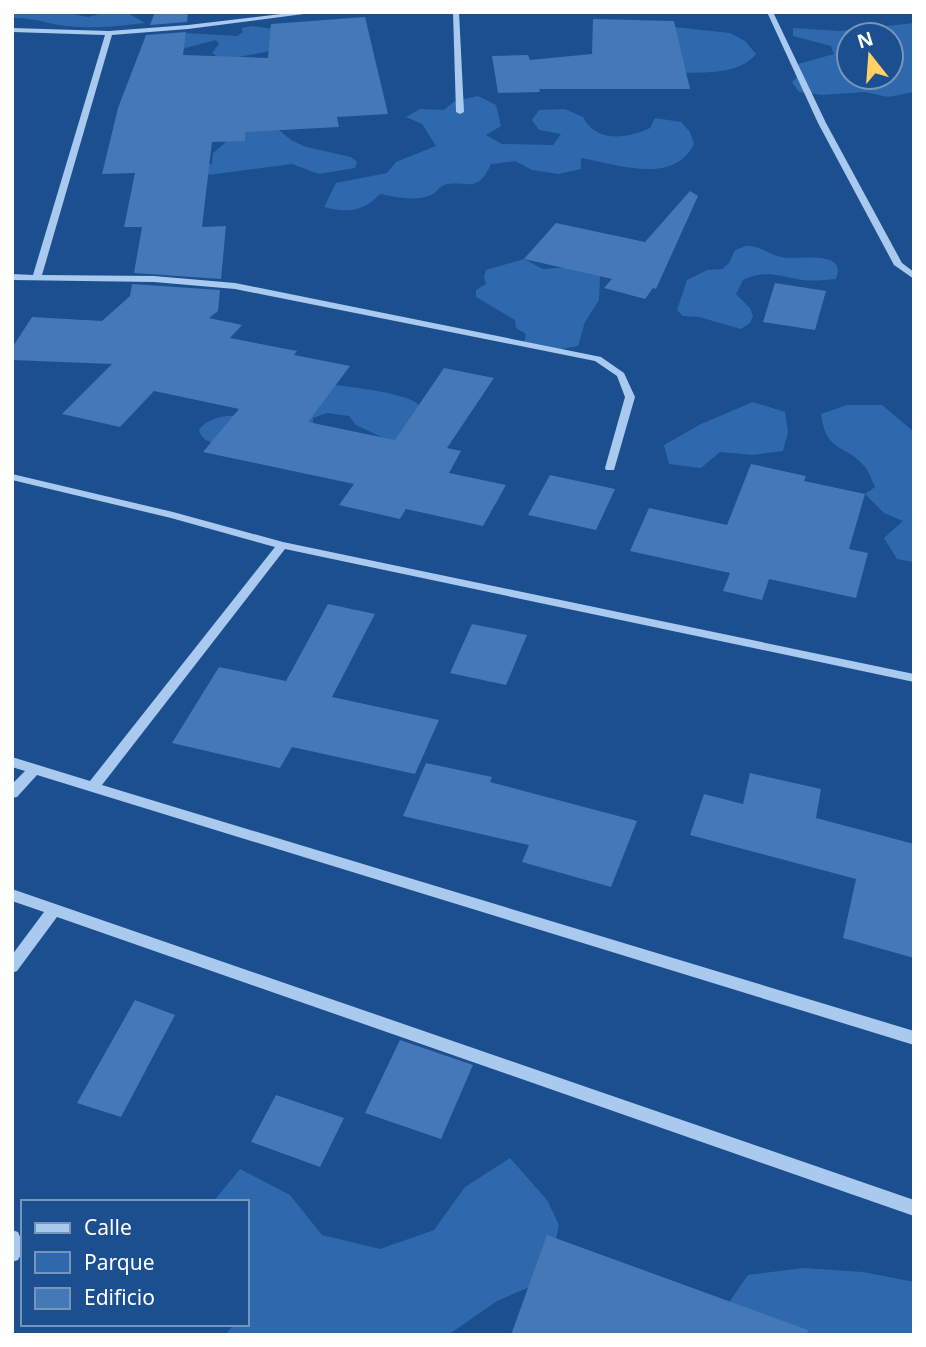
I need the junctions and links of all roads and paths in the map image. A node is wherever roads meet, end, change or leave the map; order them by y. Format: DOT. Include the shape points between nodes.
graph roads {
  1 [pos="316,12"];
  2 [pos="456,12"];
  3 [pos="770,12"];
  4 [pos="12,30"];
  5 [pos="109,33"];
  6 [pos="460,112"];
  7 [pos="37,276"];
  8 [pos="914,276"];
  9 [pos="12,277"];
  10 [pos="610,468"];
  11 [pos="12,477"];
  12 [pos="282,545"];
  13 [pos="914,678"];
  14 [pos="12,762"];
  15 [pos="35,769"];
  16 [pos="92,788"];
  17 [pos="12,793"];
  18 [pos="12,895"];
  19 [pos="54,910"];
  20 [pos="12,967"];
  21 [pos="914,1038"];
  22 [pos="914,1209"];
  23 [pos="12,1238"];
  24 [pos="12,1254"];
  1 -- 5 [label="street"];
  2 -- 6 [label="street"];
  3 -- 8 [label="street" via="822,123 898,265"];
  4 -- 5 [label="street"];
  5 -- 7 [label="street"];
  7 -- 9 [label="street"];
  7 -- 10 [label="street" via="235,286 598,359 621,375 630,397"];
  11 -- 12 [label="street"];
  12 -- 13 [label="street"];
  12 -- 16 [label="street"];
  14 -- 15 [label="street"];
  15 -- 16 [label="street"];
  15 -- 17 [label="street"];
  16 -- 21 [label="street"];
  18 -- 19 [label="street"];
  19 -- 20 [label="street"];
  19 -- 22 [label="street"];
  23 -- 24 [label="street"];
}
